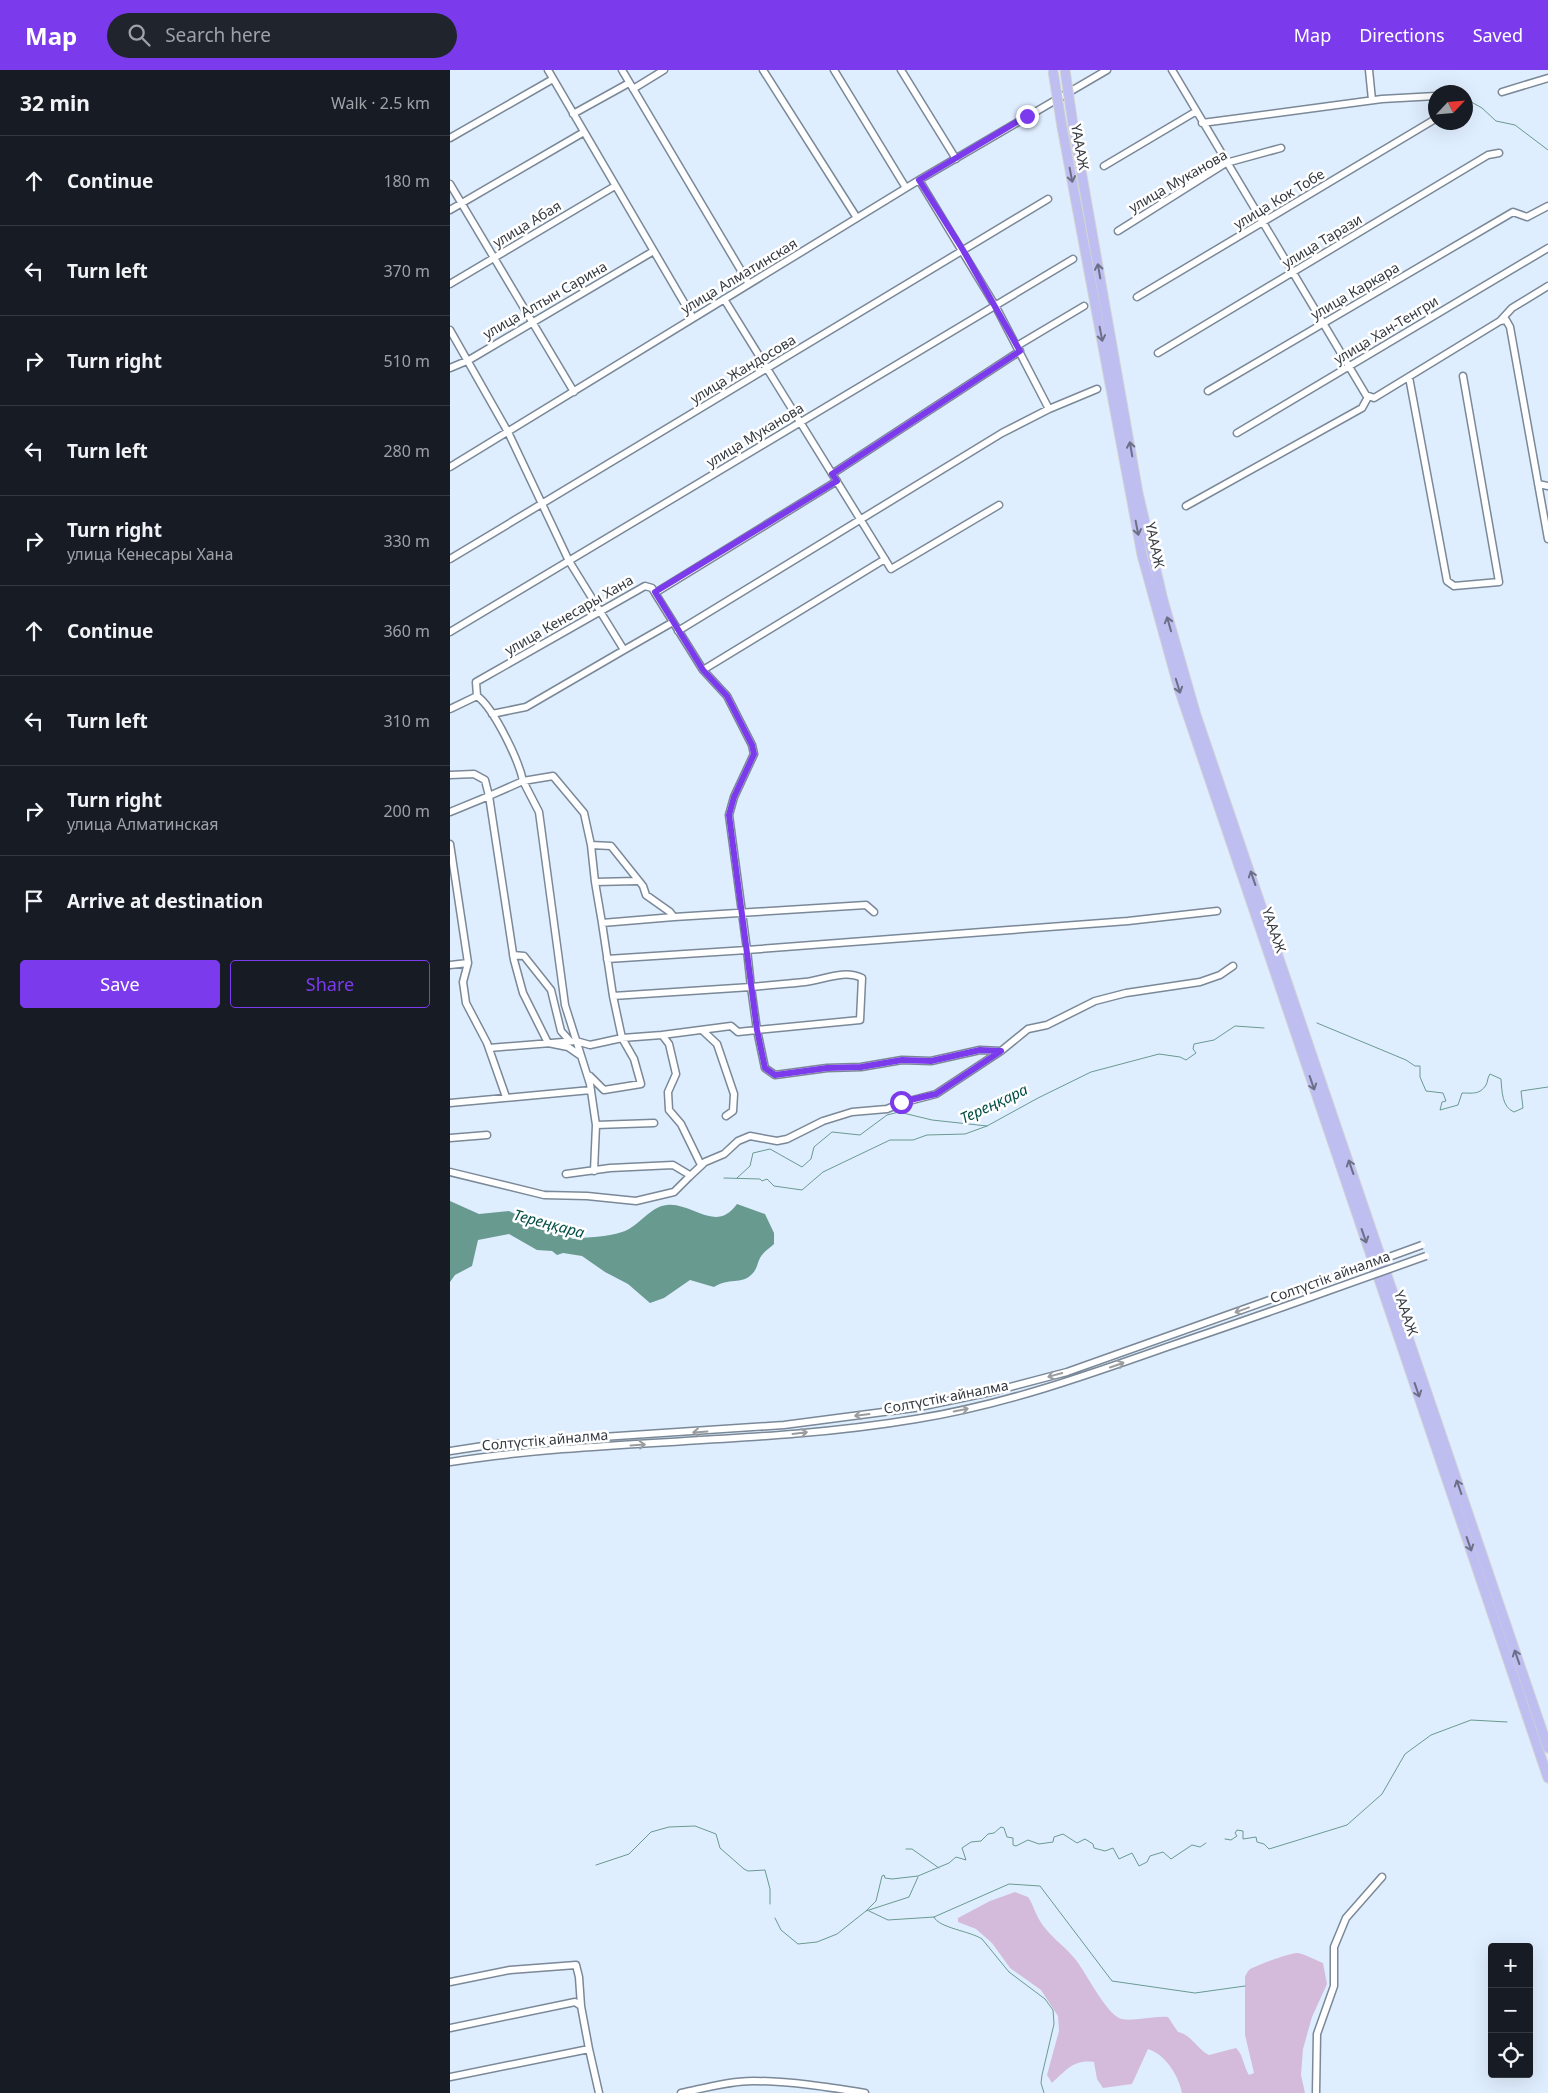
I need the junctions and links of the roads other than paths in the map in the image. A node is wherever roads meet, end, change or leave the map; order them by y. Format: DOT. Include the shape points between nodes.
graph roads {
  1 [pos="548,70"];
  2 [pos="622,70"];
  3 [pos="664,70"];
  4 [pos="762,70"];
  5 [pos="834,70"];
  6 [pos="900,70"];
  7 [pos="1053,70"];
  8 [pos="1065,70"];
  9 [pos="1107,70"];
  10 [pos="1172,70"];
  11 [pos="1369,70"];
  12 [pos="1548,78"];
  13 [pos="553,79"];
  14 [pos="631,86"];
  15 [pos="1502,92"];
  16 [pos="1428,96"];
  17 [pos="1372,100"];
  18 [pos="1195,112"];
  19 [pos="573,114"];
  20 [pos="1202,123"];
  21 [pos="1428,123"];
  22 [pos="584,132"];
  23 [pos="450,138"];
  24 [pos="1281,148"];
  25 [pos="1499,153"];
  26 [pos="956,159"];
  27 [pos="1226,163"];
  28 [pos="1104,166"];
  29 [pos="919,180"];
  30 [pos="450,184"];
  31 [pos="616,186"];
  32 [pos="906,188"];
  33 [pos="453,193"];
  34 [pos="1048,199"];
  35 [pos="462,203"];
  36 [pos="1548,206"];
  37 [pos="450,210"];
  38 [pos="857,218"];
  39 [pos="1262,223"];
  40 [pos="1118,231"];
  41 [pos="1548,248"];
  42 [pos="963,250"];
  43 [pos="652,252"];
  44 [pos="494,258"];
  45 [pos="1073,259"];
  46 [pos="1292,274"];
  47 [pos="450,284"];
  48 [pos="748,284"];
  49 [pos="1548,286"];
  50 [pos="1137,297"];
  51 [pos="724,299"];
  52 [pos="1084,306"];
  53 [pos="996,307"];
  54 [pos="693,318"];
  55 [pos="1500,321"];
  56 [pos="533,322"];
  57 [pos="1322,325"];
  58 [pos="450,330"];
  59 [pos="1018,348"];
  60 [pos="1158,353"];
  61 [pos="468,360"];
  62 [pos="1348,367"];
  63 [pos="450,368"];
  64 [pos="768,368"];
  65 [pos="1463,376"];
  66 [pos="1409,377"];
  67 [pos="1097,389"];
  68 [pos="1208,391"];
  69 [pos="574,392"];
  70 [pos="1368,397"];
  71 [pos="1048,409"];
  72 [pos="799,423"];
  73 [pos="508,432"];
  74 [pos="1237,433"];
  75 [pos="450,467"];
  76 [pos="832,474"];
  77 [pos="837,481"];
  78 [pos="1538,484"];
  79 [pos="1548,486"];
  80 [pos="541,504"];
  81 [pos="999,505"];
  82 [pos="1186,506"];
  83 [pos="862,520"];
  84 [pos="1548,540"];
  85 [pos="885,558"];
  86 [pos="450,559"];
  87 [pos="569,561"];
  88 [pos="655,592"];
  89 [pos="601,612"];
  90 [pos="673,622"];
  91 [pos="678,631"];
  92 [pos="450,632"];
  93 [pos="624,650"];
  94 [pos="703,670"];
  95 [pos="477,696"];
  96 [pos="450,709"];
  97 [pos="492,714"];
  98 [pos="450,775"];
  99 [pos="523,781"];
  100 [pos="488,796"];
  101 [pos="450,812"];
  102 [pos="450,844"];
  103 [pos="591,845"];
  104 [pos="637,880"];
  105 [pos="595,882"];
  106 [pos="1217,910"];
  107 [pos="874,912"];
  108 [pos="742,913"];
  109 [pos="674,917"];
  110 [pos="602,923"];
  111 [pos="747,950"];
  112 [pos="513,955"];
  113 [pos="607,959"];
  114 [pos="468,963"];
  115 [pos="450,965"];
  116 [pos="1233,966"];
  117 [pos="751,987"];
  118 [pos="614,996"];
  119 [pos="702,1030"];
  120 [pos="757,1030"];
  121 [pos="662,1036"];
  122 [pos="622,1038"];
  123 [pos="573,1041"];
  124 [pos="548,1043"];
  125 [pos="489,1048"];
  126 [pos="1001,1051"];
  127 [pos="582,1057"];
  128 [pos="586,1071"];
  129 [pos="591,1090"];
  130 [pos="506,1097"];
  131 [pos="450,1104"];
  132 [pos="726,1116"];
  133 [pos="654,1123"];
  134 [pos="596,1125"];
  135 [pos="487,1134"];
  136 [pos="450,1138"];
  137 [pos="701,1165"];
  138 [pos="594,1171"];
  139 [pos="450,1172"];
  140 [pos="566,1174"];
  141 [pos="689,1177"];
  142 [pos="1422,1245"];
  143 [pos="1426,1256"];
  144 [pos="1309,1286"];
  145 [pos="1313,1296"];
  146 [pos="450,1451"];
  147 [pos="450,1462"];
  148 [pos="1528,1705"];
  149 [pos="1534,1721"];
  150 [pos="1548,1748"];
  151 [pos="1548,1778"];
  152 [pos="1382,1877"];
  153 [pos="450,1982"];
  154 [pos="581,2006"];
  155 [pos="450,2028"];
  156 [pos="589,2049"];
  157 [pos="450,2077"];
  158 [pos="700,2091"];
  159 [pos="839,2091"];
  160 [pos="599,2093"];
  161 [pos="681,2093"];
  162 [pos="864,2093"];
  163 [pos="1316,2093"];
  1 -- 13 [label="street"];
  2 -- 14 [label="street"];
  3 -- 14 [label="street"];
  4 -- 38 [label="street"];
  5 -- 32 [label="street"];
  6 -- 26 [label="street"];
  7 -- 148 [label="highway, ҮАААЖ, one-way, bridge" via="1142,555 1156,611 1201,758"];
  148 -- 8 [label="highway, ҮАААЖ, one-way, bridge" via="1306,1033 1196,715 1163,600 1138,493"];
  9 -- 26 [label="street, улица Алматинская"];
  10 -- 18 [label="street"];
  11 -- 17 [label="street"];
  12 -- 15 [label="street"];
  13 -- 19 [label="street"];
  13 -- 23 [label="street"];
  14 -- 19 [label="street"];
  14 -- 48 [label="street"];
  16 -- 17 [label="street"];
  17 -- 20 [label="street"];
  18 -- 20 [label="street"];
  18 -- 28 [label="street"];
  19 -- 22 [label="street"];
  20 -- 27 [label="street"];
  21 -- 39 [label="street, улица Кок Тобе"];
  22 -- 31 [label="street"];
  22 -- 35 [label="street"];
  24 -- 27 [label="street, улица Муканова"];
  25 -- 46 [label="street, улица Тарази" via="1488,155"];
  26 -- 29 [label="street, улица Алматинская"];
  27 -- 39 [label="street"];
  27 -- 40 [label="street, улица Муканова"];
  29 -- 32 [label="street, улица Алматинская"];
  29 -- 42 [label="street"];
  30 -- 33 [label="street"];
  31 -- 43 [label="street"];
  31 -- 44 [label="street, улица Абая"];
  32 -- 38 [label="street, улица Алматинская"];
  33 -- 35 [label="street"];
  34 -- 42 [label="street, улица Жандосова"];
  35 -- 37 [label="street"];
  35 -- 44 [label="street"];
  36 -- 57 [label="street, улица Каркара" via="1527,216 1513,212"];
  38 -- 48 [label="street, улица Алматинская"];
  39 -- 46 [label="street"];
  39 -- 50 [label="street, улица Кок Тобе"];
  41 -- 62 [label="street, улица Хан-Тенгри"];
  42 -- 53 [label="street"];
  42 -- 64 [label="street, улица Жандосова"];
  43 -- 54 [label="street"];
  43 -- 56 [label="street, улица Алтын Сарина"];
  44 -- 47 [label="street, улица Абая"];
  44 -- 56 [label="street"];
  45 -- 53 [label="street, улица Муканова"];
  46 -- 57 [label="street"];
  46 -- 60 [label="street, улица Тарази"];
  48 -- 51 [label="street, улица Алматинская"];
  49 -- 55 [label="street" via="1512,308"];
  51 -- 54 [label="street, улица Алматинская"];
  51 -- 64 [label="street"];
  52 -- 59 [label="street"];
  53 -- 59 [label="street"];
  53 -- 72 [label="street, улица Муканова"];
  54 -- 69 [label="street, улица Алматинская"];
  55 -- 66 [label="street"];
  55 -- 78 [label="street" via="1506,320 1510,327"];
  56 -- 61 [label="street, улица Алтын Сарина"];
  56 -- 69 [label="street"];
  57 -- 62 [label="street"];
  57 -- 68 [label="street, улица Каркара"];
  58 -- 61 [label="street"];
  59 -- 71 [label="street"];
  59 -- 76 [label="street"];
  61 -- 63 [label="street, улица Алтын Сарина"];
  61 -- 73 [label="street"];
  62 -- 70 [label="street"];
  62 -- 74 [label="street, улица Хан-Тенгри"];
  64 -- 72 [label="street"];
  64 -- 80 [label="street, улица Жандосова"];
  65 -- 66 [label="street" via="1499,582 1454,586 1447,581"];
  66 -- 70 [label="street" via="1374,398"];
  67 -- 71 [label="street"];
  69 -- 73 [label="street, улица Алматинская"];
  70 -- 82 [label="street" via="1362,408"];
  71 -- 83 [label="street" via="1002,433"];
  72 -- 76 [label="street"];
  72 -- 87 [label="street, улица Муканова"];
  73 -- 75 [label="street, улица Алматинская"];
  73 -- 80 [label="street"];
  76 -- 77 [label="street"];
  77 -- 83 [label="street"];
  77 -- 88 [label="street, улица Кенесары Хана"];
  78 -- 79 [label="street"];
  78 -- 84 [label="street"];
  80 -- 86 [label="street, улица Жандосова"];
  80 -- 87 [label="street"];
  81 -- 85 [label="street" via="891,569"];
  83 -- 85 [label="street"];
  83 -- 91 [label="street"];
  85 -- 94 [label="street"];
  87 -- 89 [label="street"];
  87 -- 92 [label="street, улица Муканова"];
  88 -- 89 [label="street, улица Кенесары Хана" via="645,586"];
  88 -- 90 [label="street"];
  89 -- 93 [label="street"];
  89 -- 95 [label="street, улица Кенесары Хана" via="476,682"];
  90 -- 91 [label="street"];
  90 -- 93 [label="street"];
  91 -- 94 [label="street"];
  93 -- 97 [label="street" via="526,707"];
  94 -- 108 [label="street" via="727,696 754,754 729,815"];
  95 -- 96 [label="street"];
  95 -- 97 [label="street"];
  97 -- 99 [label="street" via="521,770"];
  98 -- 100 [label="street" via="474,774 485,780"];
  99 -- 100 [label="street"];
  99 -- 103 [label="street" via="553,776 584,812"];
  99 -- 123 [label="street" via="539,812 565,1005"];
  100 -- 101 [label="street"];
  100 -- 112 [label="street"];
  102 -- 114 [label="street"];
  103 -- 104 [label="street" via="611,846"];
  103 -- 105 [label="street"];
  104 -- 105 [label="street"];
  104 -- 109 [label="street" via="646,895"];
  105 -- 110 [label="street"];
  106 -- 111 [label="street" via="1128,921"];
  107 -- 108 [label="street" via="866,904"];
  108 -- 109 [label="street"];
  108 -- 111 [label="street"];
  109 -- 110 [label="street"];
  110 -- 113 [label="street"];
  111 -- 113 [label="street"];
  111 -- 117 [label="street"];
  112 -- 123 [label="street" via="524,956 551,990 561,1031"];
  112 -- 124 [label="street" via="523,993"];
  113 -- 118 [label="street"];
  114 -- 115 [label="street"];
  114 -- 125 [label="street" via="463,982 466,1004"];
  116 -- 126 [label="street" via="1200,982 1094,1001 1046,1025 1028,1029"];
  117 -- 118 [label="street"];
  117 -- 120 [label="street"];
  117 -- 120 [label="street" via="808,982 826,976 857,975 862,978 860,1020"];
  118 -- 122 [label="street"];
  119 -- 120 [label="street" via="731,1026 738,1032"];
  119 -- 121 [label="street"];
  119 -- 132 [label="street" via="717,1044 734,1094 733,1111"];
  120 -- 126 [label="street" via="765,1068 775,1075 902,1060 931,1061 980,1050"];
  121 -- 122 [label="street"];
  121 -- 137 [label="street" via="669,1044 676,1074 668,1092 669,1110 681,1124"];
  122 -- 123 [label="street" via="590,1045"];
  122 -- 128 [label="street" via="634,1059 641,1084 604,1090"];
  123 -- 124 [label="street"];
  123 -- 127 [label="street"];
  124 -- 125 [label="street"];
  124 -- 127 [label="street" via="568,1047"];
  125 -- 130 [label="street"];
  126 -- 137 [label="street" via="936,1094 901,1102 887,1109 852,1112 782,1140 750,1136"];
  127 -- 128 [label="street"];
  128 -- 129 [label="street"];
  129 -- 130 [label="street"];
  129 -- 134 [label="street"];
  130 -- 131 [label="street"];
  133 -- 134 [label="street"];
  134 -- 138 [label="street"];
  135 -- 136 [label="street"];
  137 -- 141 [label="street"];
  138 -- 140 [label="street"];
  138 -- 141 [label="street" via="673,1165"];
  139 -- 141 [label="street" via="544,1195 636,1201 674,1192"];
  142 -- 144 [label="street, Солтүстік айналма, bridge"];
  143 -- 145 [label="street, Солтүстік айналма, bridge"];
  144 -- 145 [label="street"];
  144 -- 146 [label="street, Солтүстік айналма, one-way" via="1067,1372 914,1408 784,1425 496,1444"];
  147 -- 145 [label="street, Солтүстік айналма, one-way" via="500,1454 780,1436 917,1419 1067,1382"];
  148 -- 149 [label="highway, ҮАААЖ"];
  149 -- 150 [label="highway, ҮАААЖ"];
  149 -- 151 [label="highway, ҮАААЖ"];
  152 -- 163 [label="street" via="1346,1918 1334,1946 1334,1986 1317,2034"];
  153 -- 154 [label="street" via="510,1970 576,1966"];
  154 -- 155 [label="street" via="575,2002"];
  154 -- 156 [label="street"];
  156 -- 157 [label="street"];
  156 -- 160 [label="street"];
  158 -- 159 [label="street" via="753,2081"];
  158 -- 161 [label="street"];
  159 -- 162 [label="street"];
}
